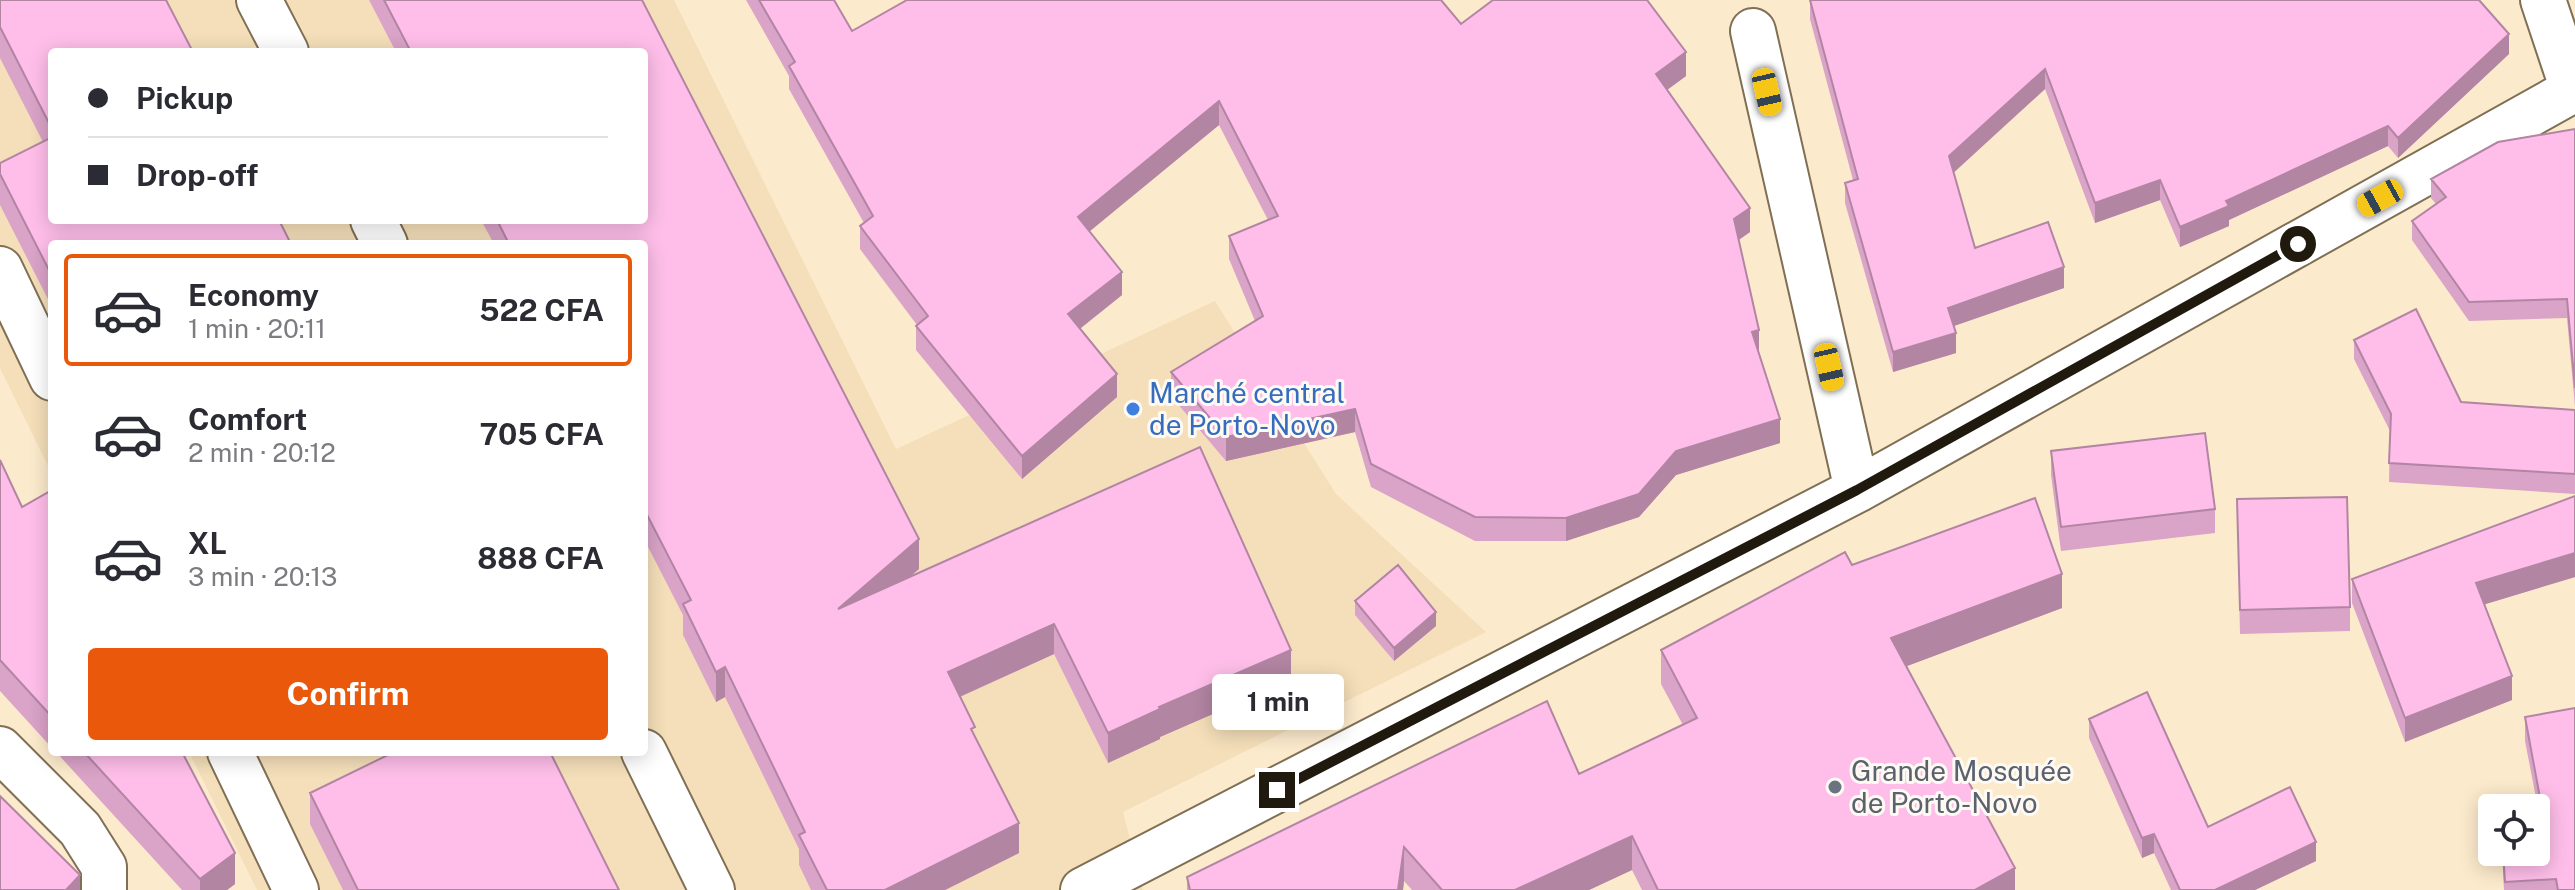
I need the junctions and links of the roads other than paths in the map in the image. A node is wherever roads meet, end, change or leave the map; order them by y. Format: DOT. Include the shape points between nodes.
graph roads {
  1 [pos="259,0"];
  2 [pos="2543,0"];
  3 [pos="1753,31"];
  4 [pos="284,48"];
  5 [pos="2574,90"];
  6 [pos="0,269"];
  7 [pos="48,370"];
  8 [pos="1857,490"];
  9 [pos="0,749"];
  10 [pos="232,756"];
  11 [pos="646,756"];
  12 [pos="104,890"];
  13 [pos="296,890"];
  14 [pos="712,890"];
  15 [pos="1083,890"];
  1 -- 4 [label="street"];
  2 -- 5 [label="street"];
  3 -- 8 [label="street"];
  5 -- 8 [label="street"];
  6 -- 7 [label="street"];
  8 -- 15 [label="street"];
  9 -- 12 [label="street" via="80,829 104,867"];
  10 -- 13 [label="street"];
  11 -- 14 [label="street"];
}
